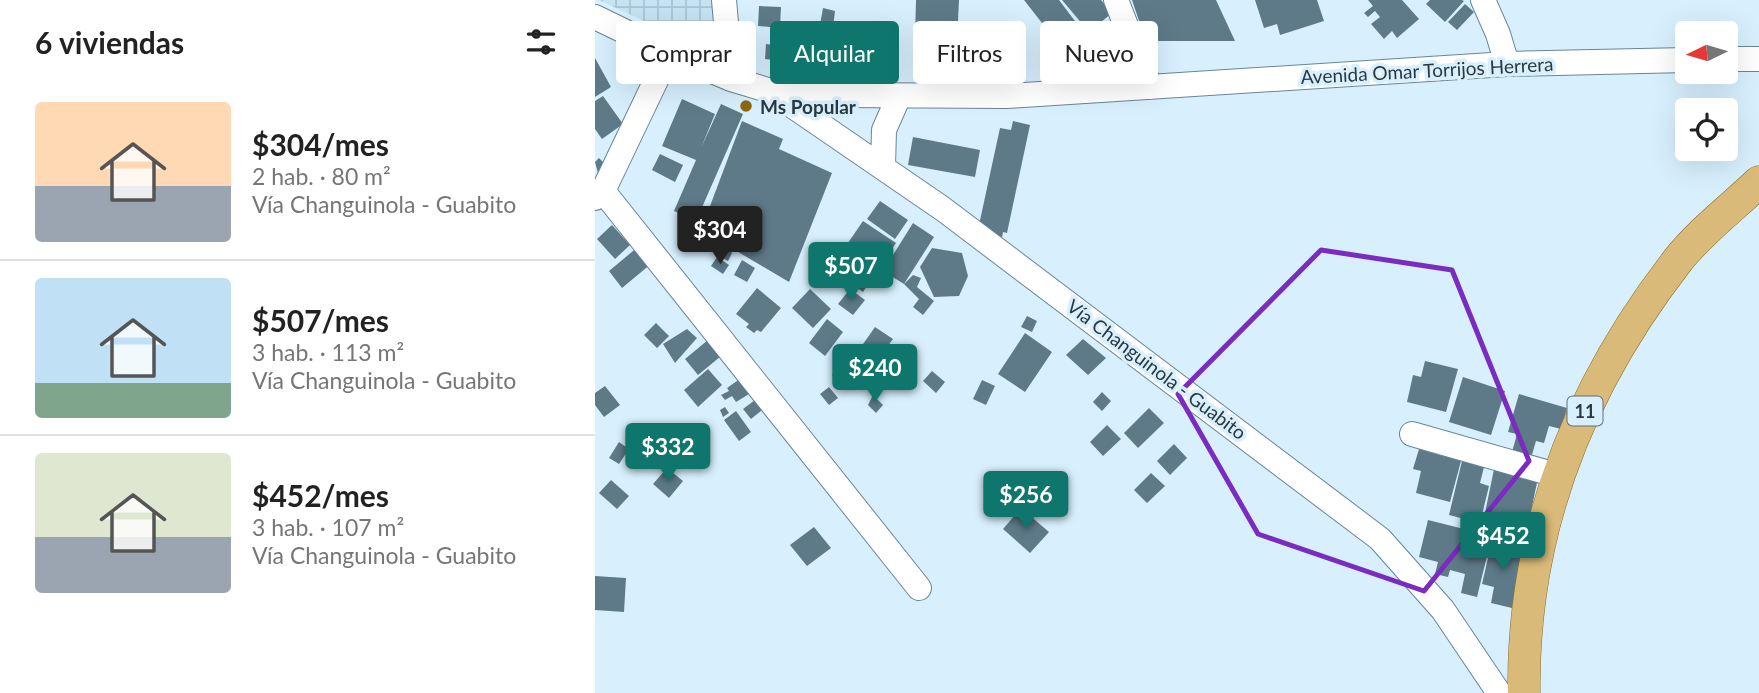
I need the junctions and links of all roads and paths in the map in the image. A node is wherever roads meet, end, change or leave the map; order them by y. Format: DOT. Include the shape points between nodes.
graph roads {
  1 [pos="724,0"];
  2 [pos="1116,0"];
  3 [pos="1483,0"];
  4 [pos="595,17"];
  5 [pos="726,21"];
  6 [pos="616,27"];
  7 [pos="1738,59"];
  8 [pos="1759,59"];
  9 [pos="1675,60"];
  10 [pos="1507,64"];
  11 [pos="654,84"];
  12 [pos="748,84"];
  13 [pos="1150,87"];
  14 [pos="771,91"];
  15 [pos="899,96"];
  16 [pos="883,167"];
  17 [pos="1759,182"];
  18 [pos="599,194"];
  19 [pos="1412,434"];
  20 [pos="1556,475"];
  21 [pos="919,588"];
  22 [pos="1499,693"];
  23 [pos="1524,693"];
  1 -- 5 [label="street"];
  2 -- 13 [label="street"];
  3 -- 10 [label="street"];
  4 -- 6 [label="street, Avenida Omar Torrijos Herrera"];
  7 -- 8 [label="street"];
  9 -- 10 [label="street, Avenida Omar Torrijos Herrera"];
  10 -- 13 [label="street, Avenida Omar Torrijos Herrera"];
  11 -- 18 [label="street"];
  12 -- 14 [label="street, Avenida Omar Torrijos Herrera"];
  13 -- 15 [label="street, Avenida Omar Torrijos Herrera" via="1007,96"];
  14 -- 15 [label="street, Avenida Omar Torrijos Herrera"];
  14 -- 16 [label="street, Vía Changuinola - Guabito"];
  15 -- 16 [label="street" via="884,130"];
  16 -- 22 [label="street, Vía Changuinola - Guabito" via="1380,539 1443,610"];
  17 -- 20 [label="main road, 11" via="1680,257 1614,353"];
  18 -- 21 [label="street"];
  19 -- 20 [label="street"];
  20 -- 23 [label="main road, 11" via="1527,608"];
}
